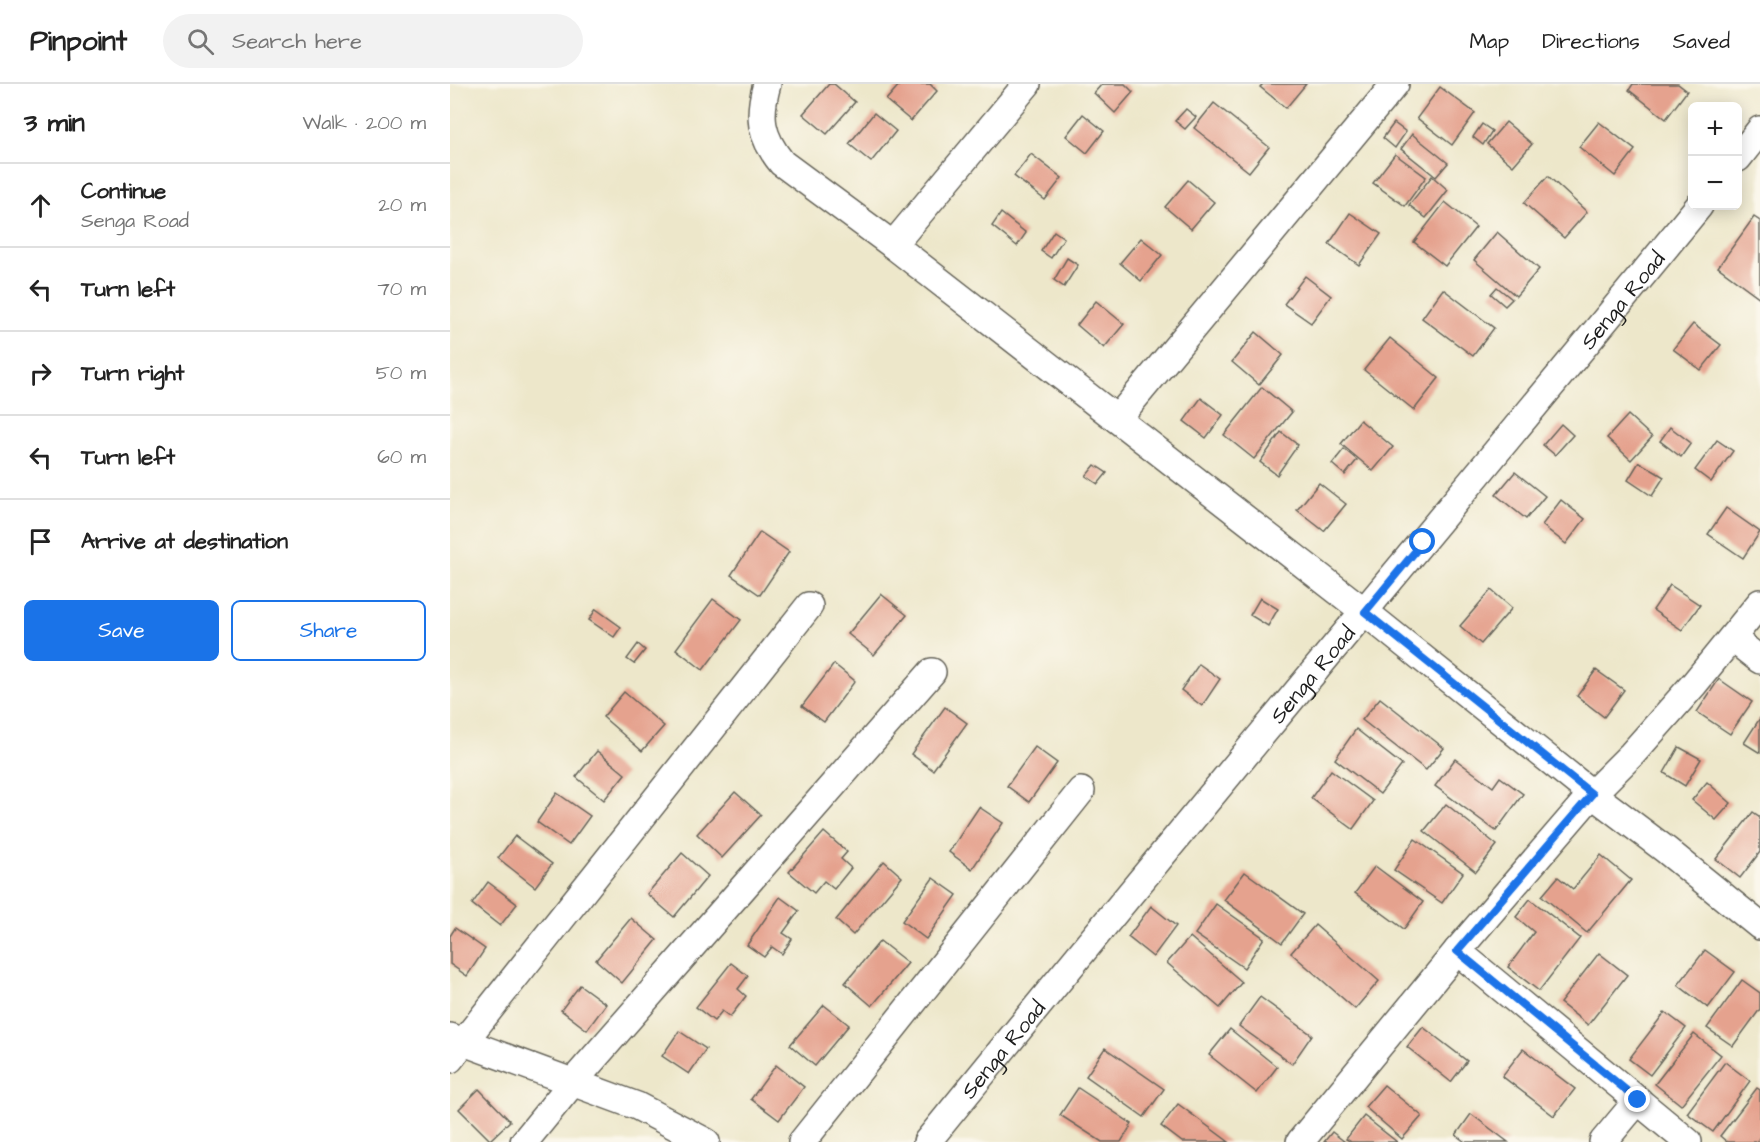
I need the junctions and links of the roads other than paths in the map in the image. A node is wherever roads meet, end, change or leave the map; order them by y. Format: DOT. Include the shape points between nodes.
graph roads {
  1 [pos="767,84"];
  2 [pos="1027,84"];
  3 [pos="1395,84"];
  4 [pos="1760,130"];
  5 [pos="1739,156"];
  6 [pos="1696,210"];
  7 [pos="893,245"];
  8 [pos="1117,419"];
  9 [pos="1760,603"];
  10 [pos="809,606"];
  11 [pos="1365,612"];
  12 [pos="1732,638"];
  13 [pos="1760,660"];
  14 [pos="932,672"];
  15 [pos="1081,791"];
  16 [pos="1592,794"];
  17 [pos="1760,926"];
  18 [pos="1457,951"];
  19 [pos="454,1046"];
  20 [pos="573,1082"];
  21 [pos="1638,1100"];
  22 [pos="524,1142"];
  23 [pos="706,1142"];
  24 [pos="802,1142"];
  25 [pos="927,1142"];
  26 [pos="1300,1142"];
  27 [pos="1603,1142"];
  28 [pos="1688,1142"];
  1 -- 7 [label="street" via="760,117 773,152 782,163"];
  2 -- 7 [label="street"];
  3 -- 8 [label="street"];
  4 -- 5 [label="street"];
  6 -- 11 [label="street, Senga Road"];
  7 -- 8 [label="street"];
  8 -- 11 [label="street"];
  9 -- 12 [label="street"];
  10 -- 19 [label="street"];
  11 -- 16 [label="street"];
  11 -- 25 [label="street, Senga Road" via="1080,952"];
  12 -- 13 [label="street"];
  12 -- 16 [label="street" via="1640,746"];
  14 -- 20 [label="street"];
  15 -- 24 [label="street"];
  16 -- 17 [label="street"];
  16 -- 18 [label="street"];
  18 -- 21 [label="street"];
  18 -- 26 [label="street"];
  19 -- 20 [label="street"];
  20 -- 22 [label="street"];
  20 -- 23 [label="street" via="637,1106"];
  21 -- 27 [label="street"];
  21 -- 28 [label="street"];
}
